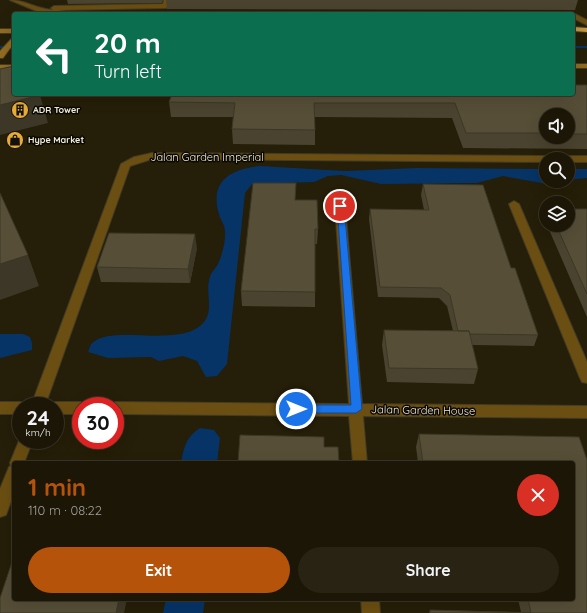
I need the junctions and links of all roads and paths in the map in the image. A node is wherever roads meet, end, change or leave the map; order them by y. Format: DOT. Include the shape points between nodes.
graph roads {
  1 [pos="13,0"];
  2 [pos="54,0"];
  3 [pos="174,0"];
  4 [pos="167,3"];
  5 [pos="54,8"];
  6 [pos="41,11"];
  7 [pos="106,12"];
  8 [pos="124,12"];
  9 [pos="575,17"];
  10 [pos="587,26"];
  11 [pos="575,29"];
  12 [pos="0,31"];
  13 [pos="12,35"];
  14 [pos="12,39"];
  15 [pos="0,56"];
  16 [pos="1,66"];
  17 [pos="575,66"];
  18 [pos="587,66"];
  19 [pos="12,67"];
  20 [pos="539,159"];
  21 [pos="575,159"];
  22 [pos="587,160"];
  23 [pos="514,204"];
  24 [pos="340,206"];
  25 [pos="587,378"];
  26 [pos="41,397"];
  27 [pos="0,408"];
  28 [pos="12,408"];
  29 [pos="124,408"];
  30 [pos="356,409"];
  31 [pos="587,412"];
  32 [pos="22,449"];
  33 [pos="18,461"];
  34 [pos="360,461"];
  35 [pos="12,477"];
  36 [pos="0,510"];
  37 [pos="370,601"];
  38 [pos="371,613"];
  1 -- 6 [label="street"];
  2 -- 5 [label="street"];
  3 -- 8 [label="street" via="174,5 170,7"];
  4 -- 5 [label="street"];
  5 -- 6 [label="street"];
  6 -- 7 [label="street"];
  9 -- 10 [label="street"];
  10 -- 11 [label="highway"];
  12 -- 13 [label="main road"];
  14 -- 15 [label="main road"];
  16 -- 19 [label="main road"];
  17 -- 18 [label="main road"];
  20 -- 26 [label="street, Jalan Garden Imperial" via="152,156 126,164"];
  21 -- 22 [label="street"];
  23 -- 25 [label="street"];
  24 -- 30 [label="street"];
  27 -- 28 [label="street"];
  29 -- 30 [label="street, Jalan Garden House"];
  30 -- 31 [label="street, Jalan Garden House"];
  30 -- 34 [label="street"];
  32 -- 33 [label="street"];
  35 -- 36 [label="street"];
  37 -- 38 [label="street"];
}
